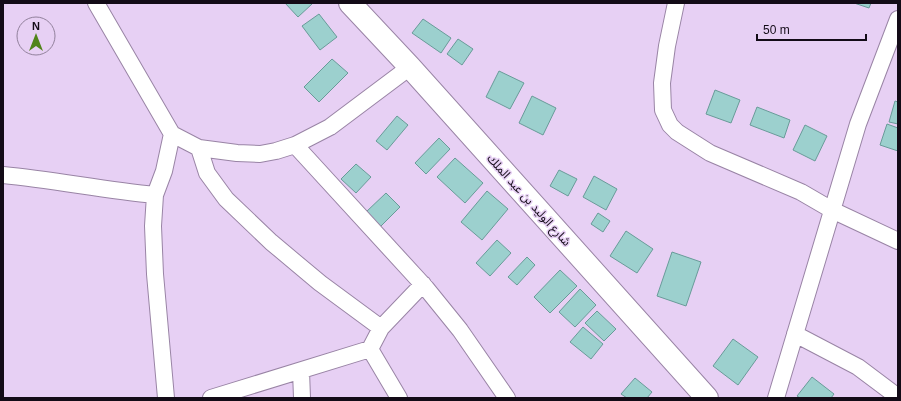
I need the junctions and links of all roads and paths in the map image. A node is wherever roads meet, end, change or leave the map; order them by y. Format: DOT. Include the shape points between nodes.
graph roads {
  1 [pos="96,3"];
  2 [pos="350,3"];
  3 [pos="676,3"];
  4 [pos="898,19"];
  5 [pos="410,67"];
  6 [pos="172,134"];
  7 [pos="295,145"];
  8 [pos="199,148"];
  9 [pos="3,175"];
  10 [pos="155,195"];
  11 [pos="832,210"];
  12 [pos="898,241"];
  13 [pos="423,284"];
  14 [pos="381,328"];
  15 [pos="795,334"];
  16 [pos="370,349"];
  17 [pos="301,371"];
  18 [pos="898,397"];
  19 [pos="166,398"];
  20 [pos="211,398"];
  21 [pos="302,398"];
  22 [pos="399,398"];
  23 [pos="507,398"];
  24 [pos="707,398"];
  25 [pos="776,398"];
  1 -- 6 [label="street"];
  2 -- 5 [label="street, شارع الوليد بن عبد الملك"];
  3 -- 11 [label="street" via="662,83 663,110 670,126 710,153 802,192"];
  4 -- 11 [label="street" via="858,124"];
  5 -- 7 [label="street" via="330,127"];
  5 -- 24 [label="street, شارع الوليد بن عبد الملك"];
  6 -- 8 [label="street"];
  6 -- 10 [label="street"];
  7 -- 8 [label="street" via="260,154"];
  7 -- 13 [label="street"];
  8 -- 14 [label="street" via="207,173 226,199 314,278"];
  9 -- 10 [label="street"];
  10 -- 19 [label="street" via="155,274"];
  11 -- 12 [label="street"];
  11 -- 15 [label="street"];
  13 -- 14 [label="street"];
  13 -- 23 [label="street" via="460,330"];
  14 -- 16 [label="street"];
  15 -- 18 [label="street" via="858,367"];
  15 -- 25 [label="street"];
  16 -- 17 [label="street"];
  16 -- 22 [label="street"];
  17 -- 20 [label="street"];
  17 -- 21 [label="street"];
}
